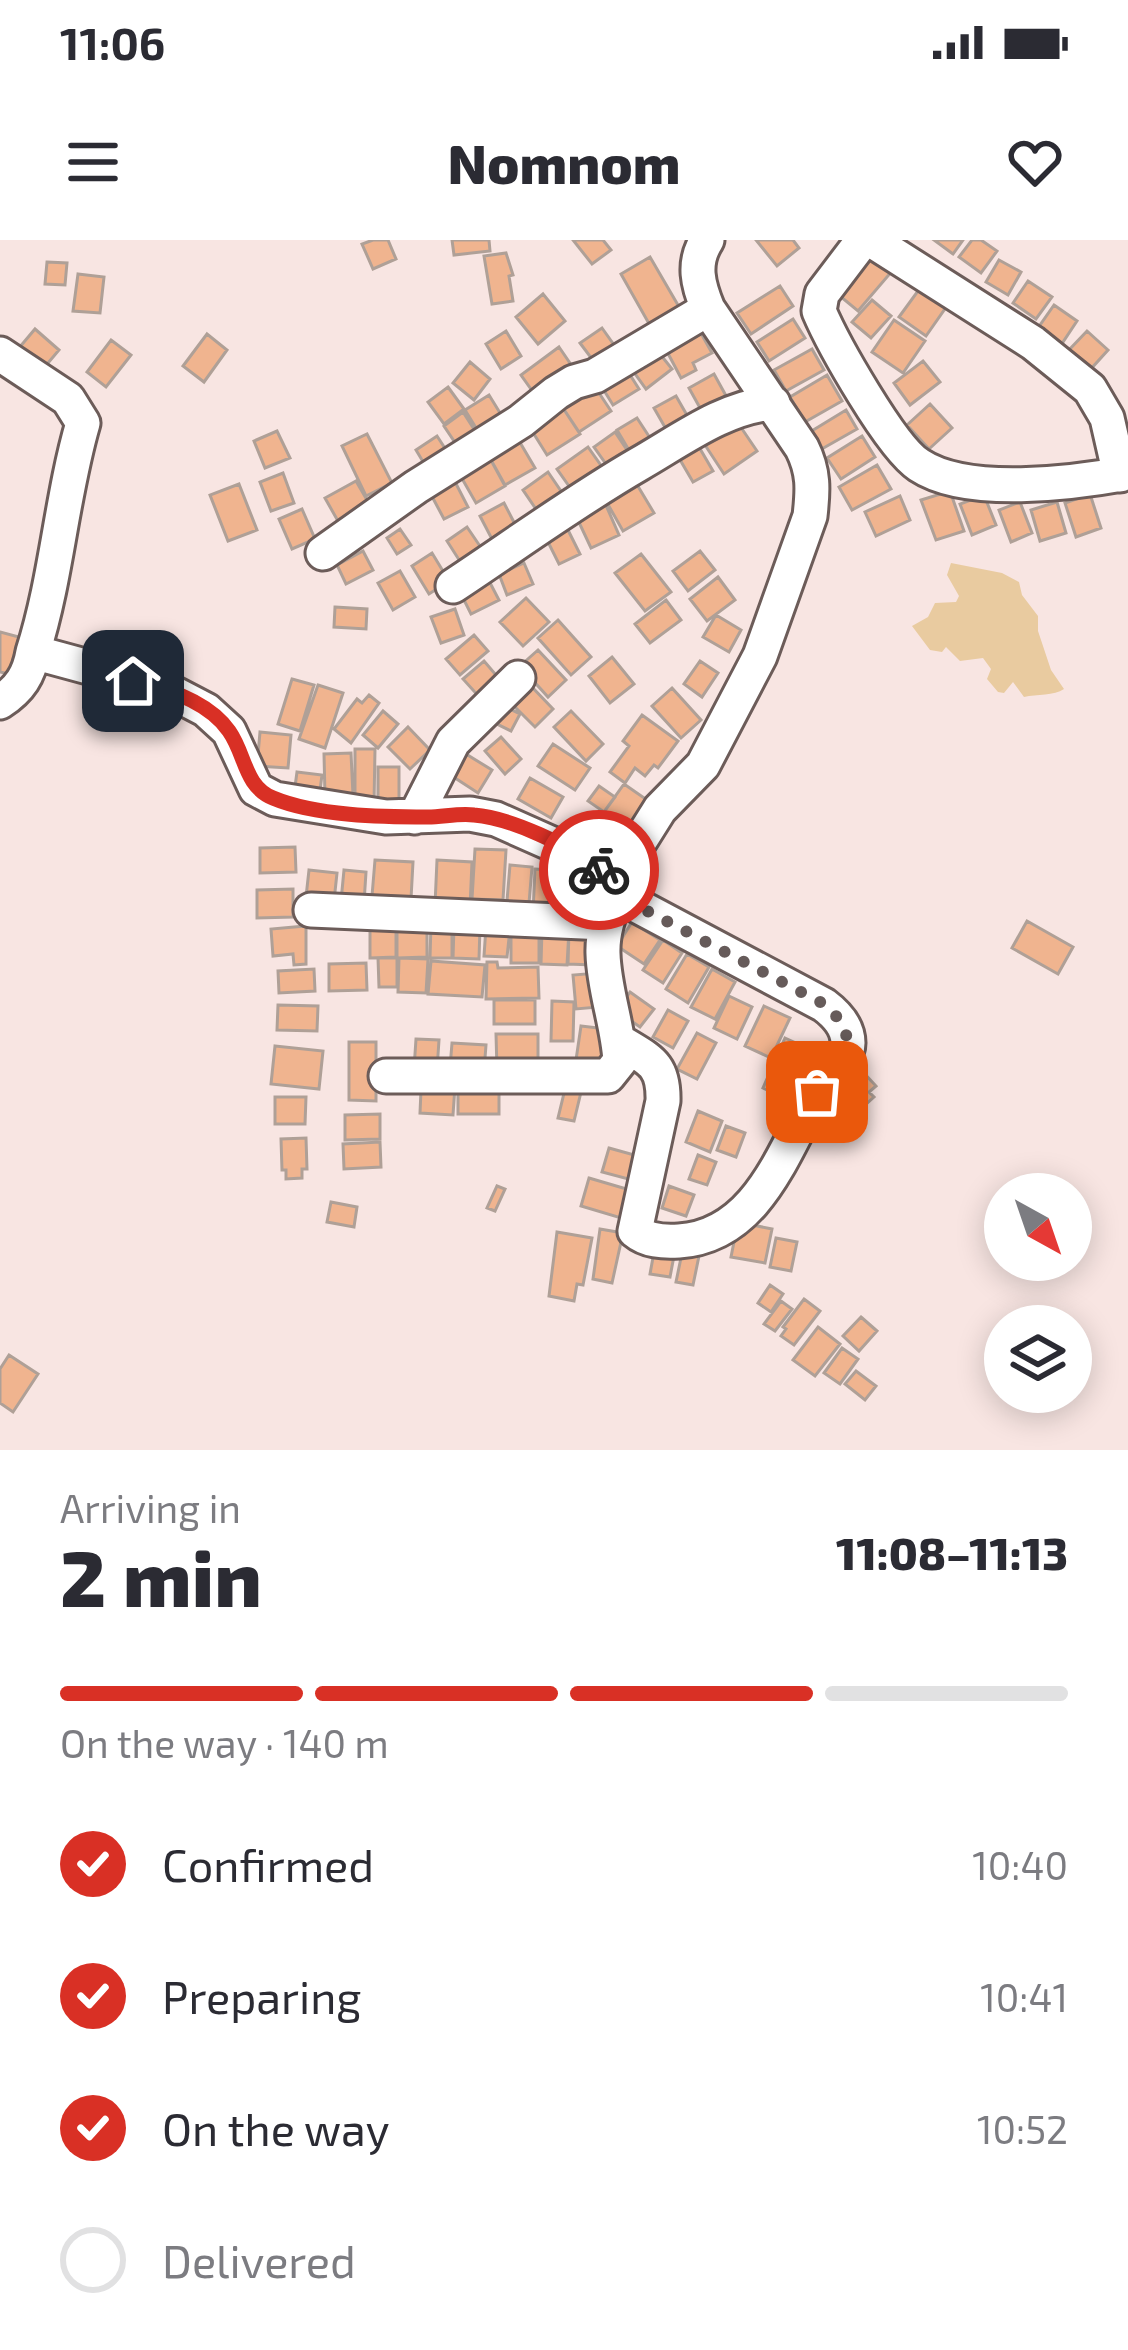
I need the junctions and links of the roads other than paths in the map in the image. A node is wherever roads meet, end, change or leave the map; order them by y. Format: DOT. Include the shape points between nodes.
graph roads {
  1 [pos="707,240"];
  2 [pos="867,240"];
  3 [pos="708,309"];
  4 [pos="0,354"];
  5 [pos="773,403"];
  6 [pos="1124,474"];
  7 [pos="323,553"];
  8 [pos="453,586"];
  9 [pos="33,652"];
  10 [pos="518,678"];
  11 [pos="0,702"];
  12 [pos="415,817"];
  13 [pos="619,887"];
  14 [pos="311,910"];
  15 [pos="606,923"];
  16 [pos="619,1041"];
  17 [pos="386,1076"];
  1 -- 3 [label="street" via="697,268"];
  2 -- 6 [label="street" via="1033,343 1090,389"];
  2 -- 6 [label="street" via="822,294 819,311 895,440 919,465 998,485"];
  3 -- 5 [label="street"];
  3 -- 7 [label="street" via="556,393"];
  4 -- 9 [label="street" via="68,399 83,423"];
  5 -- 8 [label="street" via="676,441"];
  5 -- 13 [label="street" via="812,472 809,515 760,656 703,764 660,809"];
  9 -- 11 [label="street" via="29,674"];
  9 -- 12 [label="street" via="162,687 206,710 229,731 256,789 275,800"];
  10 -- 12 [label="street" via="453,742"];
  12 -- 13 [label="street" via="496,819 586,860"];
  13 -- 15 [label="street"];
  13 -- 16 [label="street" via="634,904 824,1004 848,1039 762,1196 700,1239 675,1242 635,1231 664,1080 659,1067"];
  14 -- 15 [label="street"];
  15 -- 16 [label="street" via="603,954"];
  16 -- 17 [label="street" via="620,1061 608,1076"];
}
